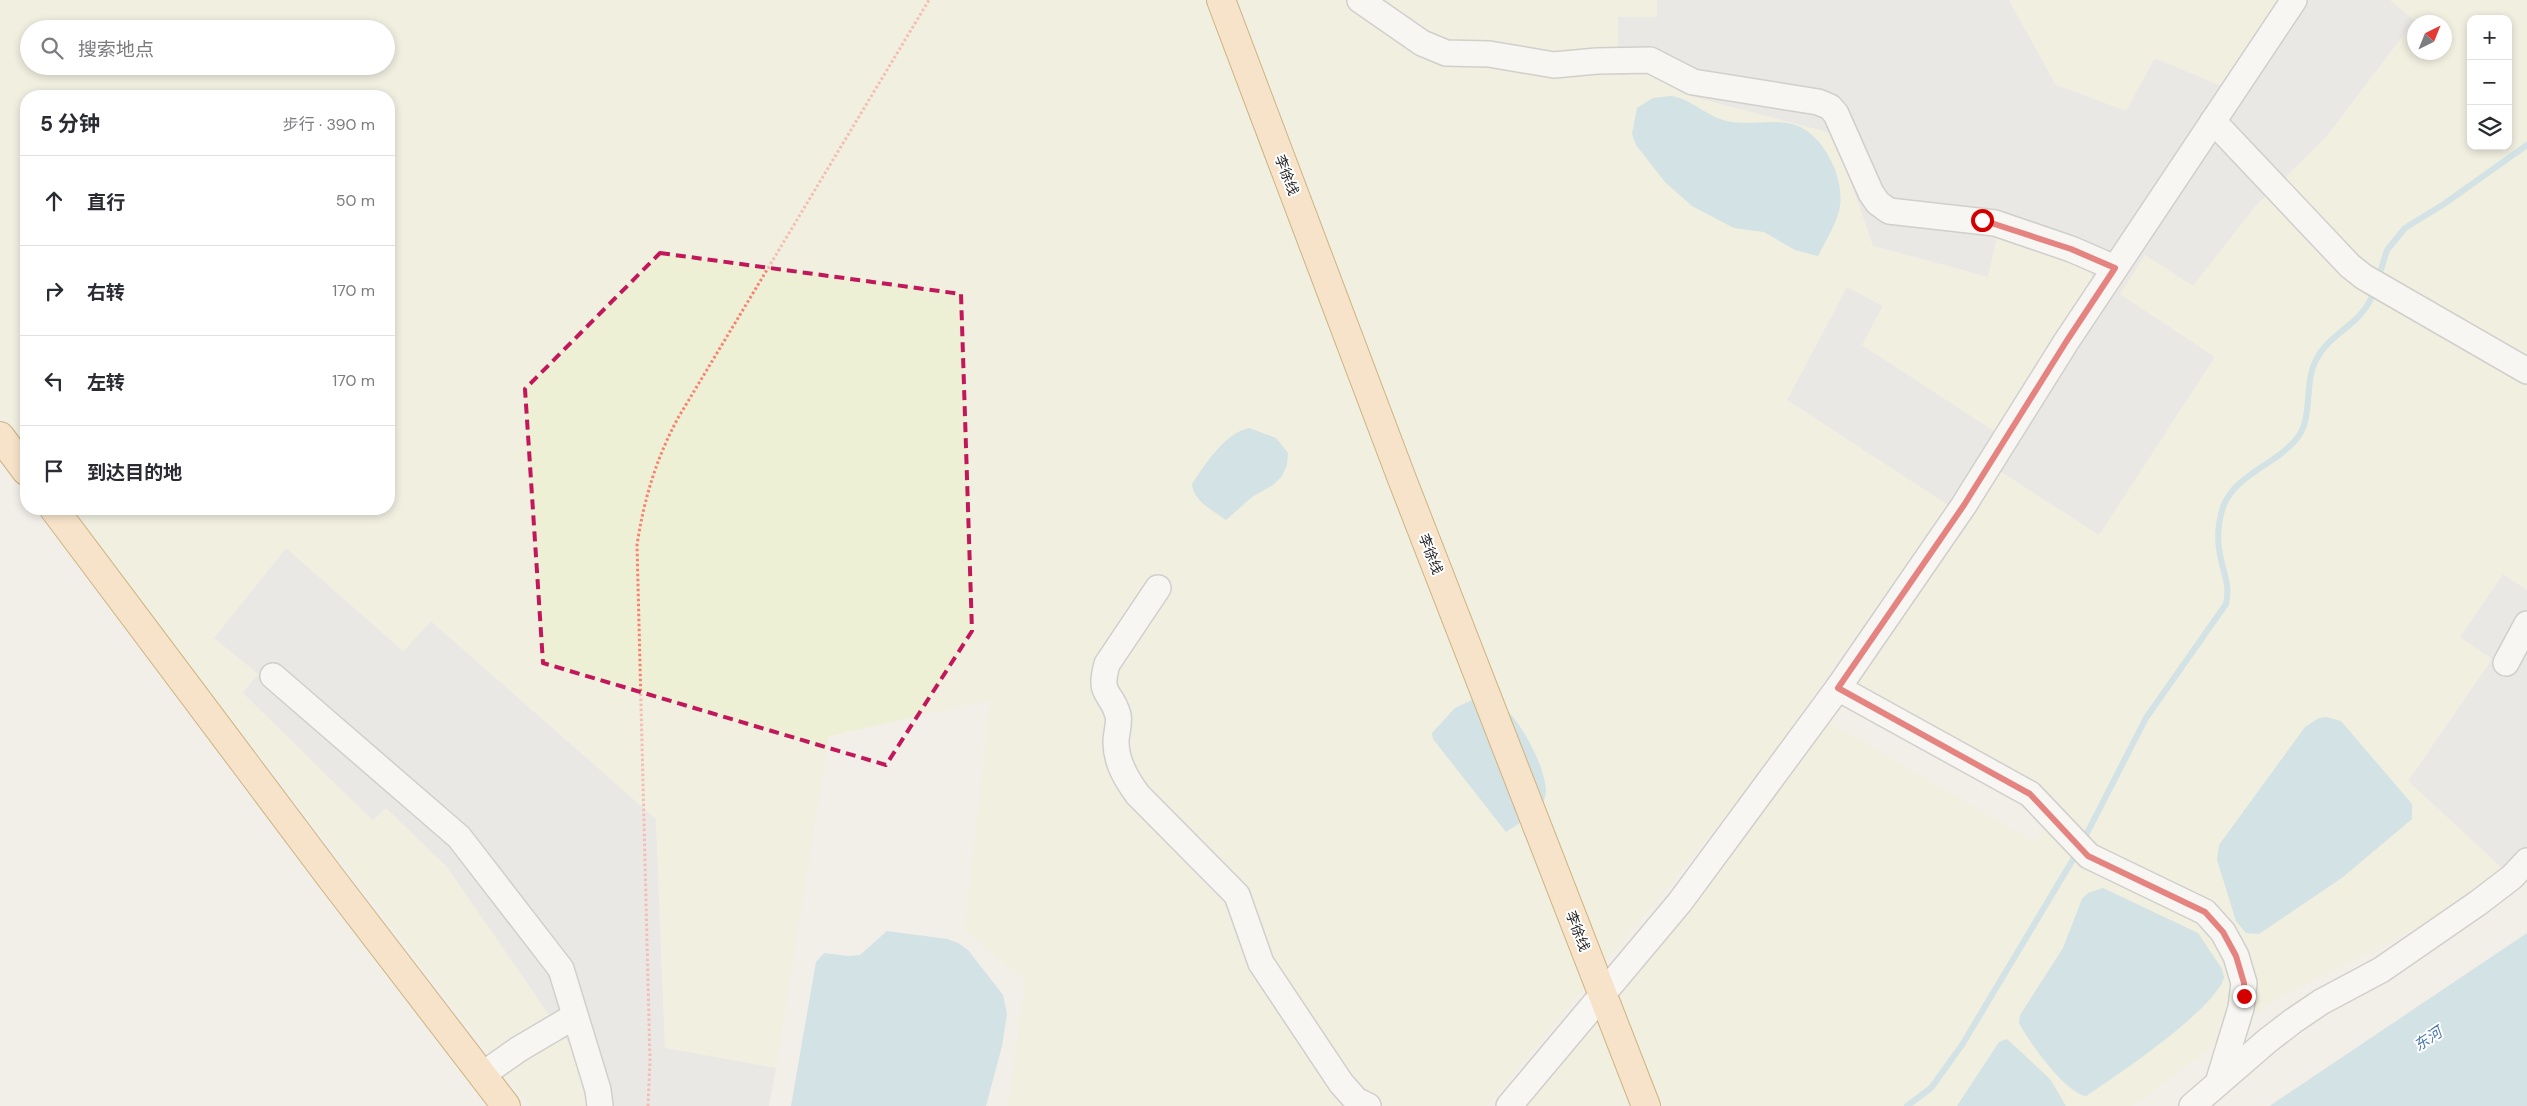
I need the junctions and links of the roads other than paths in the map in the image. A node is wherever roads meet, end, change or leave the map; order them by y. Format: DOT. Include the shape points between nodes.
graph roads {
  1 [pos="1221,0"];
  2 [pos="1360,0"];
  3 [pos="2294,0"];
  4 [pos="2213,121"];
  5 [pos="2115,268"];
  6 [pos="2527,371"];
  7 [pos="0,436"];
  8 [pos="20,463"];
  9 [pos="59,515"];
  10 [pos="1158,588"];
  11 [pos="2527,624"];
  12 [pos="2506,663"];
  13 [pos="273,676"];
  14 [pos="1838,688"];
  15 [pos="2527,861"];
  16 [pos="575,1016"];
  17 [pos="482,1075"];
  18 [pos="2218,1084"];
  19 [pos="506,1106"];
  20 [pos="600,1106"];
  21 [pos="1368,1106"];
  22 [pos="1509,1106"];
  23 [pos="1646,1106"];
  24 [pos="2192,1106"];
  1 -- 23 [label="main road, 李徐线" via="1402,479"];
  2 -- 5 [label="street" via="1422,43 1446,53 1489,54 1554,65 1650,60 1693,82 1818,102 1836,114 1871,193 1889,211 1995,223"];
  3 -- 4 [label="street"];
  4 -- 5 [label="street"];
  4 -- 6 [label="street" via="2350,266"];
  5 -- 14 [label="street" via="1964,505"];
  7 -- 8 [label="main road"];
  9 -- 17 [label="main road"];
  10 -- 21 [label="street" via="1107,664 1103,677 1106,694 1118,717 1116,743 1125,777 1138,795 1237,895 1261,963 1341,1084 1356,1100"];
  11 -- 12 [label="street"];
  13 -- 16 [label="street" via="459,837 561,969"];
  14 -- 18 [label="street" via="2030,794 2088,856 2205,912 2223,932 2241,970 2244,996"];
  14 -- 22 [label="street" via="1680,902"];
  15 -- 18 [label="street" via="2478,904 2389,964 2293,1021"];
  16 -- 17 [label="street"];
  16 -- 20 [label="street"];
  17 -- 19 [label="main road"];
  18 -- 24 [label="street"];
}
